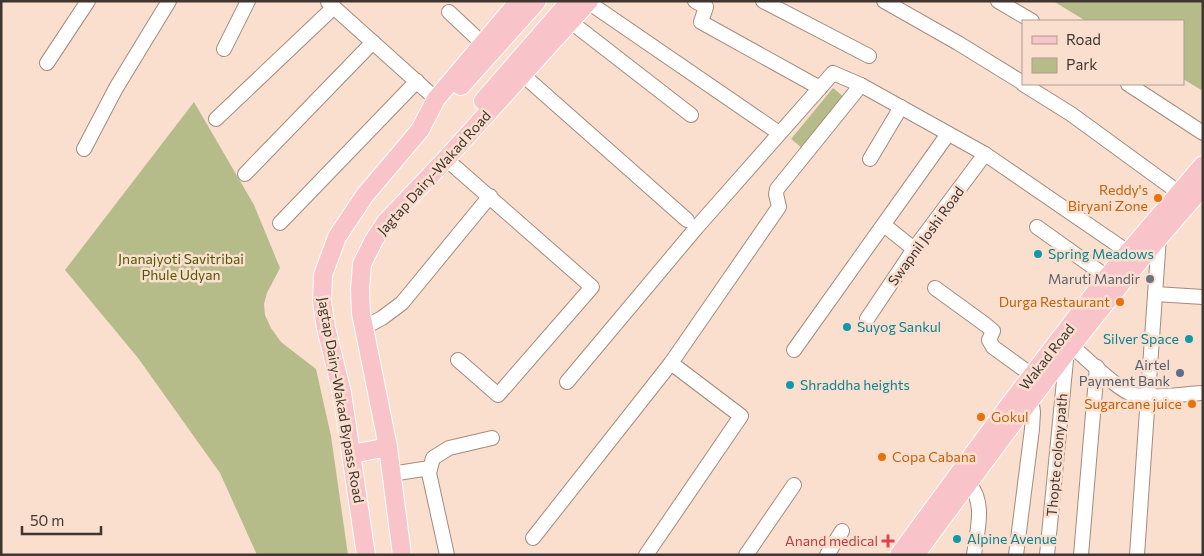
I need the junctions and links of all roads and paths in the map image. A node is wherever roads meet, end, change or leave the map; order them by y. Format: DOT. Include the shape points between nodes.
graph roads {
  1 [pos="88,1"];
  2 [pos="169,1"];
  3 [pos="248,1"];
  4 [pos="519,1"];
  5 [pos="537,1"];
  6 [pos="570,1"];
  7 [pos="695,1"];
  8 [pos="764,1"];
  9 [pos="884,1"];
  10 [pos="998,1"];
  11 [pos="589,2"];
  12 [pos="331,4"];
  13 [pos="448,12"];
  14 [pos="1030,20"];
  15 [pos="571,22"];
  16 [pos="373,42"];
  17 [pos="482,44"];
  18 [pos="224,49"];
  19 [pos="869,56"];
  20 [pos="47,63"];
  21 [pos="523,75"];
  22 [pos="417,81"];
  23 [pos="1022,83"];
  24 [pos="861,85"];
  25 [pos="1025,85"];
  26 [pos="1130,85"];
  27 [pos="820,88"];
  28 [pos="436,99"];
  29 [pos="901,107"];
  30 [pos="691,115"];
  31 [pos="216,118"];
  32 [pos="420,130"];
  33 [pos="779,132"];
  34 [pos="1203,132"];
  35 [pos="948,134"];
  36 [pos="84,149"];
  37 [pos="985,154"];
  38 [pos="446,159"];
  39 [pos="870,159"];
  40 [pos="1203,166"];
  41 [pos="246,174"];
  42 [pos="1203,187"];
  43 [pos="1178,192"];
  44 [pos="490,196"];
  45 [pos="404,201"];
  46 [pos="687,220"];
  47 [pos="280,223"];
  48 [pos="884,225"];
  49 [pos="1037,227"];
  50 [pos="1155,231"];
  51 [pos="914,249"];
  52 [pos="1128,252"];
  53 [pos="1107,277"];
  54 [pos="935,288"];
  55 [pos="1155,294"];
  56 [pos="1203,297"];
  57 [pos="867,319"];
  58 [pos="363,328"];
  59 [pos="1066,346"];
  60 [pos="794,350"];
  61 [pos="458,360"];
  62 [pos="670,363"];
  63 [pos="1096,367"];
  64 [pos="1032,376"];
  65 [pos="567,382"];
  66 [pos="1203,393"];
  67 [pos="1149,396"];
  68 [pos="1031,398"];
  69 [pos="492,438"];
  70 [pos="388,447"];
  71 [pos="352,454"];
  72 [pos="430,468"];
  73 [pos="391,474"];
  74 [pos="969,483"];
  75 [pos="794,485"];
  76 [pos="842,532"];
  77 [pos="533,538"];
  78 [pos="366,555"];
  79 [pos="402,555"];
  80 [pos="447,555"];
  81 [pos="646,555"];
  82 [pos="746,555"];
  83 [pos="827,555"];
  84 [pos="900,555"];
  85 [pos="915,555"];
  86 [pos="974,555"];
  87 [pos="1016,555"];
  88 [pos="1047,555"];
  89 [pos="1081,555"];
  90 [pos="1137,555"];
  1 -- 20 [label="street"];
  2 -- 36 [label="street" via="116,88"];
  3 -- 18 [label="street"];
  4 -- 17 [label="main road"];
  5 -- 32 [label="main road"];
  6 -- 45 [label="main road" via="445,142 422,170"];
  7 -- 27 [label="street" via="706,7 700,22"];
  8 -- 19 [label="street"];
  9 -- 23 [label="street"];
  10 -- 14 [label="street"];
  11 -- 15 [label="main road, Jagtap Dairy-Wakad Road"];
  11 -- 33 [label="street"];
  12 -- 16 [label="street"];
  12 -- 31 [label="street"];
  13 -- 17 [label="street"];
  15 -- 21 [label="main road, Jagtap Dairy-Wakad Road"];
  15 -- 30 [label="street"];
  16 -- 22 [label="street"];
  16 -- 41 [label="street"];
  17 -- 28 [label="main road"];
  21 -- 38 [label="main road, Jagtap Dairy-Wakad Road"];
  21 -- 46 [label="street"];
  22 -- 28 [label="street"];
  22 -- 47 [label="street"];
  24 -- 27 [label="street" via="832,73"];
  24 -- 29 [label="street"];
  24 -- 62 [label="street" via="777,189 779,207"];
  25 -- 43 [label="street" via="1071,114"];
  26 -- 34 [label="street"];
  27 -- 33 [label="street"];
  28 -- 32 [label="main road"];
  29 -- 35 [label="street"];
  29 -- 39 [label="street"];
  32 -- 71 [label="main road, Jagtap Dairy-Wakad Bypass Road" via="364,195 337,237 323,275 322,302 326,328 342,393"];
  33 -- 65 [label="street"];
  35 -- 37 [label="street"];
  35 -- 48 [label="street"];
  37 -- 51 [label="street, Swapnil Joshi Road"];
  37 -- 52 [label="street"];
  38 -- 44 [label="street"];
  38 -- 45 [label="main road, Jagtap Dairy-Wakad Road"];
  40 -- 43 [label="main road, Wakad Road"];
  42 -- 50 [label="main road, Wakad Road"];
  43 -- 50 [label="main road, Wakad Road"];
  44 -- 58 [label="street" via="402,303"];
  44 -- 61 [label="street" via="592,287 498,395"];
  45 -- 58 [label="main road, Jagtap Dairy-Wakad Road" via="386,222 362,264 360,300"];
  48 -- 51 [label="street"];
  48 -- 60 [label="street"];
  49 -- 53 [label="street"];
  50 -- 52 [label="main road, Wakad Road"];
  50 -- 55 [label="street"];
  50 -- 59 [label="main road, Wakad Road"];
  51 -- 57 [label="street, Swapnil Joshi Road"];
  52 -- 53 [label="main road, Wakad Road"];
  53 -- 59 [label="main road, Wakad Road"];
  54 -- 64 [label="street" via="993,331 989,340 993,347"];
  55 -- 56 [label="street"];
  55 -- 67 [label="street"];
  58 -- 70 [label="main road, Jagtap Dairy-Wakad Road"];
  59 -- 63 [label="street"];
  59 -- 64 [label="main road, Wakad Road"];
  59 -- 68 [label="main road, Wakad Road"];
  59 -- 88 [label="street, Thopte colony path"];
  62 -- 77 [label="street"];
  62 -- 81 [label="street" via="740,416"];
  63 -- 67 [label="street" via="1132,394"];
  63 -- 89 [label="street"];
  64 -- 84 [label="main road, Wakad Road"];
  66 -- 67 [label="street"];
  67 -- 90 [label="street"];
  68 -- 74 [label="main road, Wakad Road"];
  68 -- 87 [label="street" via="1032,429"];
  69 -- 72 [label="street" via="449,448 433,458"];
  70 -- 71 [label="main road"];
  70 -- 73 [label="main road, Jagtap Dairy-Wakad Road"];
  71 -- 78 [label="main road, Jagtap Dairy-Wakad Bypass Road"];
  72 -- 73 [label="street"];
  72 -- 80 [label="street"];
  73 -- 79 [label="main road, Jagtap Dairy-Wakad Road"];
  74 -- 85 [label="main road, Wakad Road"];
  74 -- 86 [label="street" via="980,506"];
  75 -- 82 [label="street"];
  76 -- 83 [label="street"];
}
